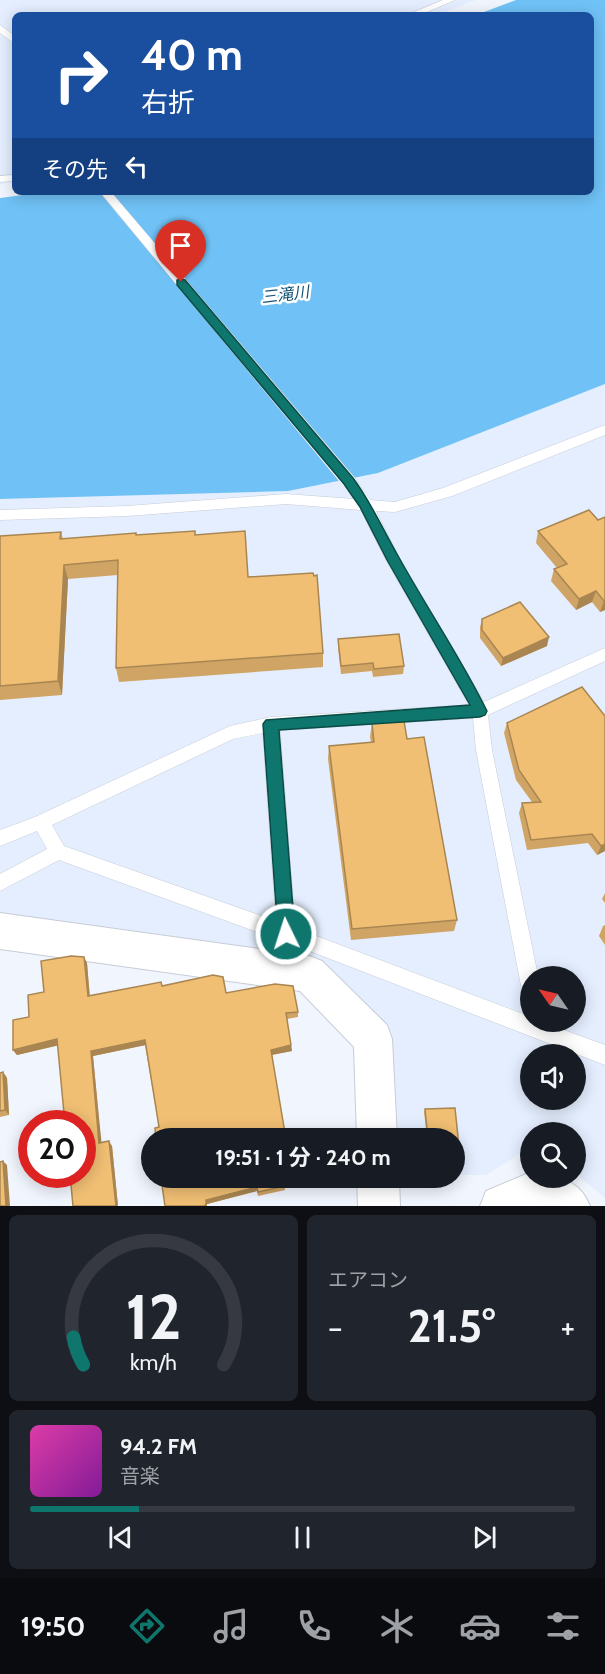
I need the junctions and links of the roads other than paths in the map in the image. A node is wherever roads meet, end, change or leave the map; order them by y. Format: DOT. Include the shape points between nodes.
graph roads {
  1 [pos="451,0"];
  2 [pos="420,12"];
  3 [pos="0,28"];
  4 [pos="12,38"];
  5 [pos="108,195"];
  6 [pos="605,430"];
  7 [pos="366,505"];
  8 [pos="0,515"];
  9 [pos="605,654"];
  10 [pos="480,711"];
  11 [pos="271,724"];
  12 [pos="41,822"];
  13 [pos="0,838"];
  14 [pos="58,852"];
  15 [pos="0,883"];
  16 [pos="0,931"];
  17 [pos="286,934"];
  18 [pos="526,966"];
  19 [pos="520,1019"];
  20 [pos="552,1032"];
  21 [pos="605,1055"];
  22 [pos="377,1128"];
  23 [pos="378,1188"];
  24 [pos="379,1206"];
  25 [pos="501,1206"];
  26 [pos="569,1206"];
  1 -- 2 [label="lane"];
  3 -- 4 [label="lane"];
  5 -- 7 [label="lane"];
  6 -- 7 [label="lane" via="447,492 395,507"];
  7 -- 8 [label="lane" via="286,499 127,511"];
  7 -- 10 [label="lane"];
  9 -- 10 [label="lane"];
  10 -- 11 [label="lane"];
  10 -- 18 [label="lane" via="484,750"];
  11 -- 12 [label="lane" via="230,733"];
  11 -- 17 [label="lane"];
  12 -- 13 [label="lane"];
  12 -- 14 [label="lane"];
  14 -- 15 [label="lane"];
  14 -- 17 [label="lane"];
  16 -- 22 [label="street" via="309,974 373,1039"];
  17 -- 19 [label="lane"];
  20 -- 21 [label="lane"];
  23 -- 24 [label="street"];
  25 -- 26 [label="street" via="540,1189"];
}
